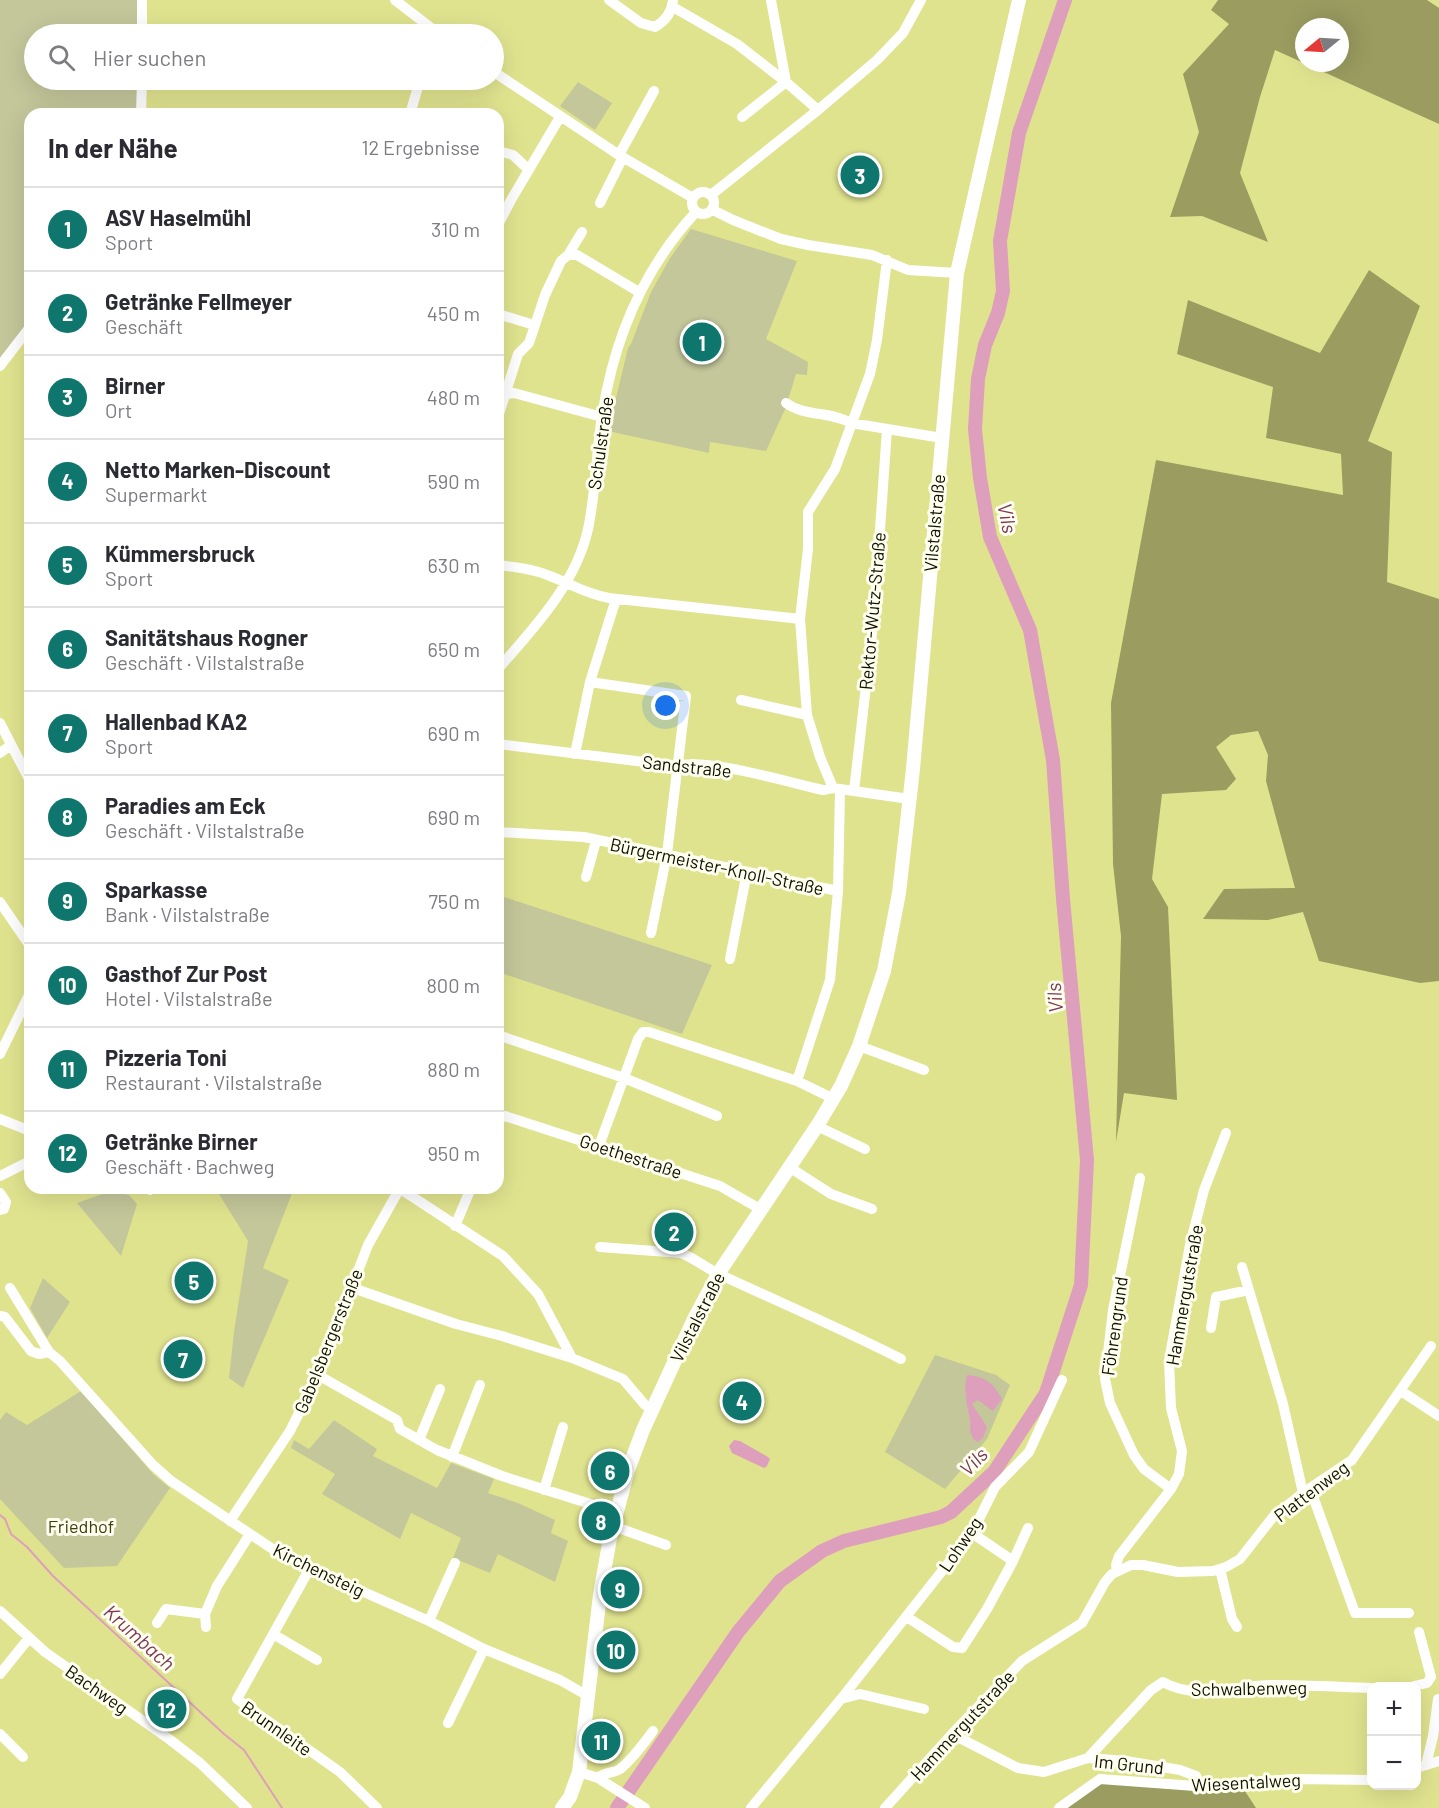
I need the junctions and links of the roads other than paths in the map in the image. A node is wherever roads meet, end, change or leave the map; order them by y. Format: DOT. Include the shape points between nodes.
graph roads {
  1 [pos="142,0"];
  2 [pos="394,0"];
  3 [pos="609,0"];
  4 [pos="771,0"];
  5 [pos="921,0"];
  6 [pos="1019,0"];
  7 [pos="673,4"];
  8 [pos="142,24"];
  9 [pos="426,24"];
  10 [pos="504,79"];
  11 [pos="786,82"];
  12 [pos="142,90"];
  13 [pos="417,90"];
  14 [pos="654,91"];
  15 [pos="141,108"];
  16 [pos="412,108"];
  17 [pos="818,110"];
  18 [pos="560,117"];
  19 [pos="742,117"];
  20 [pos="504,153"];
  21 [pos="621,156"];
  22 [pos="529,170"];
  23 [pos="711,195"];
  24 [pos="693,198"];
  25 [pos="600,203"];
  26 [pos="712,210"];
  27 [pos="696,212"];
  28 [pos="504,214"];
  29 [pos="582,232"];
  30 [pos="568,255"];
  31 [pos="886,261"];
  32 [pos="957,273"];
  33 [pos="639,292"];
  34 [pos="504,316"];
  35 [pos="534,325"];
  36 [pos="24,335"];
  37 [pos="0,366"];
  38 [pos="504,388"];
  39 [pos="504,395"];
  40 [pos="786,403"];
  41 [pos="602,417"];
  42 [pos="851,423"];
  43 [pos="886,429"];
  44 [pos="942,438"];
  45 [pos="504,566"];
  46 [pos="565,583"];
  47 [pos="616,599"];
  48 [pos="800,619"];
  49 [pos="504,662"];
  50 [pos="590,682"];
  51 [pos="741,700"];
  52 [pos="807,715"];
  53 [pos="0,723"];
  54 [pos="504,745"];
  55 [pos="11,746"];
  56 [pos="0,753"];
  57 [pos="575,754"];
  58 [pos="677,766"];
  59 [pos="24,770"];
  60 [pos="836,789"];
  61 [pos="854,792"];
  62 [pos="909,799"];
  63 [pos="504,832"];
  64 [pos="597,841"];
  65 [pos="667,854"];
  66 [pos="747,872"];
  67 [pos="586,878"];
  68 [pos="838,891"];
  69 [pos="0,902"];
  70 [pos="651,933"];
  71 [pos="24,937"];
  72 [pos="730,958"];
  73 [pos="24,1005"];
  74 [pos="504,1037"];
  75 [pos="859,1046"];
  76 [pos="0,1054"];
  77 [pos="924,1070"];
  78 [pos="624,1078"];
  79 [pos="797,1081"];
  80 [pos="834,1099"];
  81 [pos="717,1116"];
  82 [pos="504,1117"];
  83 [pos="0,1119"];
  84 [pos="817,1126"];
  85 [pos="24,1129"];
  86 [pos="1226,1133"];
  87 [pos="599,1146"];
  88 [pos="865,1149"];
  89 [pos="24,1164"];
  90 [pos="789,1167"];
  91 [pos="0,1176"];
  92 [pos="1140,1178"];
  93 [pos="0,1193"];
  94 [pos="396,1194"];
  95 [pos="408,1194"];
  96 [pos="468,1194"];
  97 [pos="760,1209"];
  98 [pos="872,1209"];
  99 [pos="0,1210"];
  100 [pos="455,1226"];
  101 [pos="600,1247"];
  102 [pos="1242,1267"];
  103 [pos="718,1274"];
  104 [pos="350,1287"];
  105 [pos="10,1288"];
  106 [pos="1249,1290"];
  107 [pos="0,1316"];
  108 [pos="1211,1328"];
  109 [pos="1431,1346"];
  110 [pos="49,1352"];
  111 [pos="572,1358"];
  112 [pos="901,1359"];
  113 [pos="318,1375"];
  114 [pos="1062,1380"];
  115 [pos="480,1385"];
  116 [pos="440,1389"];
  117 [pos="1401,1391"];
  118 [pos="653,1408"];
  119 [pos="1439,1416"];
  120 [pos="563,1427"];
  121 [pos="419,1440"];
  122 [pos="452,1457"];
  123 [pos="1171,1489"];
  124 [pos="544,1490"];
  125 [pos="1306,1490"];
  126 [pos="615,1519"];
  127 [pos="230,1521"];
  128 [pos="1028,1528"];
  129 [pos="972,1533"];
  130 [pos="250,1534"];
  131 [pos="666,1545"];
  132 [pos="1013,1561"];
  133 [pos="455,1563"];
  134 [pos="310,1568"];
  135 [pos="1220,1569"];
  136 [pos="1117,1571"];
  137 [pos="1409,1613"];
  138 [pos="1,1614"];
  139 [pos="205,1614"];
  140 [pos="907,1617"];
  141 [pos="429,1621"];
  142 [pos="157,1623"];
  143 [pos="206,1627"];
  144 [pos="1237,1627"];
  145 [pos="1419,1632"];
  146 [pos="273,1634"];
  147 [pos="29,1638"];
  148 [pos="484,1649"];
  149 [pos="317,1660"];
  150 [pos="0,1674"];
  151 [pos="1421,1684"];
  152 [pos="1367,1688"];
  153 [pos="588,1696"];
  154 [pos="841,1699"];
  155 [pos="1438,1699"];
  156 [pos="924,1709"];
  157 [pos="448,1723"];
  158 [pos="653,1731"];
  159 [pos="0,1734"];
  160 [pos="952,1734"];
  161 [pos="23,1757"];
  162 [pos="1088,1758"];
  163 [pos="1439,1761"];
  164 [pos="1421,1766"];
  165 [pos="579,1772"];
  166 [pos="602,1780"];
  167 [pos="1367,1780"];
  168 [pos="1201,1786"];
  169 [pos="247,1808"];
  170 [pos="377,1808"];
  171 [pos="562,1808"];
  172 [pos="645,1808"];
  173 [pos="751,1808"];
  174 [pos="885,1808"];
  175 [pos="1059,1808"];
  1 -- 8 [label="street"];
  2 -- 9 [label="street"];
  3 -- 7 [label="street" via="641,22 656,27 664,22"];
  4 -- 11 [label="street"];
  5 -- 17 [label="street" via="903,33"];
  6 -- 32 [label="main road, Vilstalstraße"];
  7 -- 11 [label="street" via="737,44"];
  10 -- 18 [label="street"];
  11 -- 17 [label="street"];
  11 -- 19 [label="street"];
  12 -- 15 [label="street"];
  13 -- 16 [label="street"];
  14 -- 21 [label="street"];
  17 -- 23 [label="street"];
  18 -- 21 [label="street"];
  18 -- 22 [label="street"];
  20 -- 22 [label="street" via="513,155"];
  21 -- 24 [label="street"];
  21 -- 25 [label="street"];
  22 -- 28 [label="street"];
  23 -- 24 [label="street" via="701,192"];
  23 -- 26 [label="street"];
  24 -- 27 [label="street"];
  26 -- 27 [label="street" via="703,215"];
  26 -- 31 [label="street" via="781,239 872,255"];
  27 -- 33 [label="street, Schulstraße"];
  29 -- 30 [label="street"];
  30 -- 33 [label="street" via="577,255"];
  30 -- 35 [label="street" via="561,261"];
  31 -- 32 [label="street" via="908,270"];
  31 -- 42 [label="street" via="870,374"];
  32 -- 44 [label="main road, Vilstalstraße"];
  33 -- 41 [label="street, Schulstraße" via="616,353"];
  34 -- 35 [label="street"];
  35 -- 38 [label="street" via="529,343 518,354"];
  36 -- 37 [label="street"];
  39 -- 41 [label="street" via="514,393"];
  40 -- 42 [label="street" via="794,410 842,417"];
  41 -- 46 [label="street, Schulstraße" via="588,530"];
  42 -- 43 [label="street"];
  42 -- 48 [label="street" via="835,469 808,512"];
  43 -- 44 [label="street"];
  43 -- 61 [label="street, Rektor-Wutz-Straße" via="874,616"];
  44 -- 62 [label="main road, Vilstalstraße"];
  45 -- 46 [label="street"];
  46 -- 47 [label="street"];
  46 -- 49 [label="street, Schulstraße" via="550,610"];
  47 -- 48 [label="street"];
  47 -- 50 [label="street"];
  48 -- 52 [label="street"];
  50 -- 57 [label="street"];
  50 -- 58 [label="street" via="686,696"];
  51 -- 52 [label="street"];
  52 -- 60 [label="street" via="820,757"];
  53 -- 55 [label="street"];
  54 -- 57 [label="street, Sandstraße"];
  55 -- 56 [label="street"];
  55 -- 59 [label="street"];
  57 -- 58 [label="street, Sandstraße"];
  58 -- 60 [label="street, Sandstraße" via="710,765 823,790"];
  58 -- 65 [label="street"];
  60 -- 61 [label="street, Sandstraße"];
  60 -- 68 [label="street"];
  61 -- 62 [label="street, Sandstraße"];
  62 -- 75 [label="main road, Vilstalstraße" via="893,930"];
  63 -- 64 [label="street, Bürgermeister-Knoll-Straße"];
  64 -- 65 [label="street, Bürgermeister-Knoll-Straße"];
  64 -- 67 [label="street, Bürgermeister-Knoll-Straße"];
  65 -- 66 [label="street, Bürgermeister-Knoll-Straße"];
  65 -- 70 [label="street"];
  66 -- 68 [label="street, Bürgermeister-Knoll-Straße"];
  66 -- 72 [label="street"];
  68 -- 79 [label="street" via="830,980"];
  69 -- 71 [label="street"];
  73 -- 76 [label="street"];
  74 -- 78 [label="street"];
  75 -- 77 [label="street"];
  75 -- 80 [label="main road, Vilstalstraße"];
  78 -- 79 [label="street" via="638,1039 643,1032 649,1032"];
  78 -- 81 [label="street"];
  78 -- 87 [label="street"];
  79 -- 80 [label="street"];
  80 -- 84 [label="main road, Vilstalstraße"];
  82 -- 87 [label="street, Goethestraße"];
  83 -- 85 [label="street"];
  84 -- 88 [label="street"];
  84 -- 90 [label="main road, Vilstalstraße"];
  86 -- 123 [label="street, Hammergutstraße" via="1204,1190 1190,1245 1169,1361 1171,1408 1182,1451 1179,1473"];
  87 -- 97 [label="street, Goethestraße" via="720,1186"];
  89 -- 91 [label="street"];
  90 -- 97 [label="main road, Vilstalstraße"];
  90 -- 98 [label="street" via="831,1194"];
  92 -- 123 [label="street, Föhrengrund" via="1113,1310 1105,1379 1110,1403 1134,1455 1144,1469"];
  93 -- 99 [label="street" via="6,1202"];
  94 -- 104 [label="street, Gabelsbergerstraße"];
  95 -- 100 [label="street"];
  96 -- 100 [label="street"];
  97 -- 103 [label="main road, Vilstalstraße"];
  100 -- 111 [label="street" via="503,1256 538,1294"];
  101 -- 103 [label="street" via="681,1253"];
  102 -- 106 [label="street"];
  103 -- 112 [label="street"];
  103 -- 118 [label="main road, Vilstalstraße"];
  104 -- 111 [label="street"];
  104 -- 113 [label="street, Gabelsbergerstraße"];
  105 -- 110 [label="street, Kirchensteig"];
  106 -- 108 [label="street" via="1216,1297"];
  106 -- 125 [label="street"];
  107 -- 110 [label="street" via="5,1317 32,1351"];
  109 -- 117 [label="street, Plattenweg"];
  110 -- 127 [label="street, Kirchensteig" via="153,1465"];
  111 -- 118 [label="street" via="622,1379 645,1405"];
  113 -- 121 [label="street" via="397,1420 400,1429"];
  113 -- 127 [label="street, Gabelsbergerstraße" via="290,1431"];
  114 -- 129 [label="street, Lohweg" via="1029,1452 994,1487"];
  115 -- 122 [label="street"];
  116 -- 121 [label="street"];
  117 -- 119 [label="street"];
  117 -- 125 [label="street, Plattenweg" via="1352,1460"];
  118 -- 126 [label="main road, Vilstalstraße" via="628,1470"];
  120 -- 124 [label="street"];
  121 -- 122 [label="street"];
  122 -- 124 [label="street"];
  123 -- 136 [label="street, Hammergutstraße" via="1119,1556"];
  124 -- 126 [label="street"];
  125 -- 135 [label="street, Plattenweg" via="1273,1517 1240,1559"];
  125 -- 137 [label="street" via="1355,1613"];
  126 -- 131 [label="street"];
  126 -- 153 [label="main road, Vilstalstraße" via="600,1595"];
  127 -- 130 [label="street, Kirchensteig"];
  128 -- 132 [label="street"];
  129 -- 132 [label="street"];
  129 -- 140 [label="street, Lohweg"];
  130 -- 134 [label="street, Kirchensteig"];
  130 -- 139 [label="street" via="217,1586"];
  132 -- 140 [label="street" via="962,1648 953,1647"];
  133 -- 141 [label="street"];
  134 -- 141 [label="street, Kirchensteig"];
  134 -- 146 [label="street, Brunnleite"];
  135 -- 136 [label="street, Plattenweg" via="1178,1572 1143,1564"];
  135 -- 144 [label="street"];
  136 -- 160 [label="street, Hammergutstraße" via="1105,1582 1082,1623 1022,1661"];
  138 -- 147 [label="street, Bachweg"];
  139 -- 142 [label="street" via="166,1609"];
  139 -- 143 [label="street"];
  140 -- 154 [label="street, Lohweg"];
  141 -- 148 [label="street, Kirchensteig"];
  145 -- 151 [label="street" via="1431,1677"];
  146 -- 149 [label="street"];
  146 -- 170 [label="street, Brunnleite" via="237,1699 340,1772"];
  147 -- 150 [label="street"];
  147 -- 169 [label="street, Bachweg" via="184,1751"];
  148 -- 153 [label="street, Kirchensteig" via="560,1680"];
  148 -- 157 [label="street"];
  152 -- 162 [label="street, Schwalbenweg" via="1271,1685 1209,1692 1174,1688 1163,1682"];
  153 -- 165 [label="main road, Vilstalstraße"];
  154 -- 156 [label="street" via="860,1694"];
  154 -- 173 [label="street, Lohweg"];
  155 -- 164 [label="street" via="1433,1736"];
  158 -- 166 [label="street" via="619,1770 602,1774"];
  159 -- 161 [label="street"];
  160 -- 162 [label="street, Im Grund" via="1018,1768 1044,1772"];
  160 -- 174 [label="street, Hammergutstraße"];
  162 -- 168 [label="street, Im Grund" via="1180,1770 1196,1776"];
  163 -- 164 [label="street"];
  165 -- 166 [label="street"];
  165 -- 171 [label="main road, Vilstalstraße"];
  166 -- 172 [label="street"];
  167 -- 168 [label="street, Wiesentalweg" via="1293,1779"];
  168 -- 175 [label="street, Wiesentalweg" via="1100,1779"];
}
